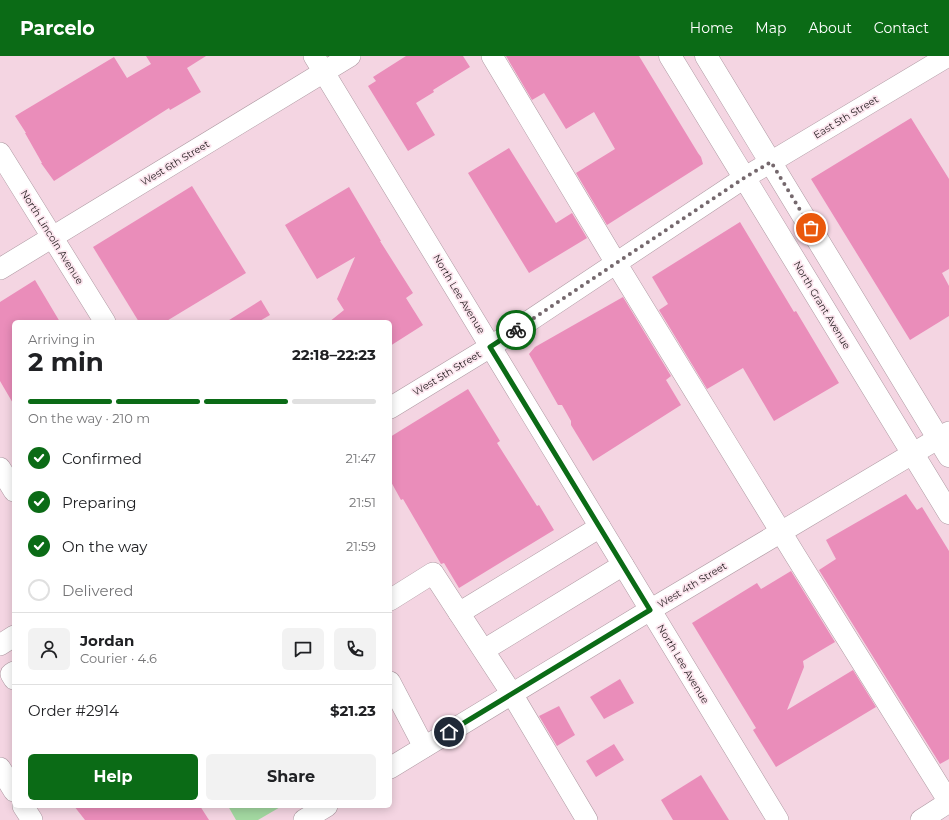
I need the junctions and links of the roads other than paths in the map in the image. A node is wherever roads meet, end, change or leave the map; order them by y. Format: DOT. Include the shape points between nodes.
graph roads {
  1 [pos="350,56"];
  2 [pos="492,56"];
  3 [pos="670,56"];
  4 [pos="706,56"];
  5 [pos="948,56"];
  6 [pos="319,64"];
  7 [pos="0,153"];
  8 [pos="771,162"];
  9 [pos="744,178"];
  10 [pos="52,237"];
  11 [pos="616,263"];
  12 [pos="0,269"];
  13 [pos="104,320"];
  14 [pos="490,347"];
  15 [pos="392,407"];
  16 [pos="945,442"];
  17 [pos="913,453"];
  18 [pos="0,468"];
  19 [pos="12,487"];
  20 [pos="949,513"];
  21 [pos="600,527"];
  22 [pos="781,532"];
  23 [pos="623,565"];
  24 [pos="392,599"];
  25 [pos="650,610"];
  26 [pos="459,614"];
  27 [pos="12,637"];
  28 [pos="0,645"];
  29 [pos="484,650"];
  30 [pos="392,686"];
  31 [pos="512,694"];
  32 [pos="424,747"];
  33 [pos="392,767"];
  34 [pos="0,768"];
  35 [pos="12,788"];
  36 [pos="949,802"];
  37 [pos="324,808"];
  38 [pos="304,820"];
  39 [pos="587,820"];
  40 [pos="778,820"];
  41 [pos="921,820"];
  1 -- 6 [label="street, West 6th Street"];
  2 -- 11 [label="street"];
  3 -- 9 [label="main road, North Grant Avenue"];
  4 -- 8 [label="main road"];
  5 -- 8 [label="street, East 5th Street"];
  6 -- 10 [label="street, West 6th Street"];
  6 -- 14 [label="street, North Lee Avenue"];
  7 -- 10 [label="street, North Lincoln Avenue"];
  8 -- 9 [label="street, East 5th Street"];
  8 -- 16 [label="main road"];
  9 -- 11 [label="street, West 5th Street"];
  9 -- 17 [label="main road, North Grant Avenue"];
  10 -- 12 [label="street, West 6th Street"];
  10 -- 13 [label="street, North Lincoln Avenue"];
  11 -- 14 [label="street, West 5th Street"];
  11 -- 22 [label="street"];
  14 -- 15 [label="street, West 5th Street"];
  14 -- 21 [label="street, North Lee Avenue"];
  16 -- 17 [label="street, West 4th Street"];
  17 -- 20 [label="main road, North Grant Avenue"];
  17 -- 22 [label="street, West 4th Street"];
  18 -- 19 [label="street"];
  21 -- 23 [label="street, North Lee Avenue"];
  21 -- 26 [label="street"];
  22 -- 25 [label="street, West 4th Street"];
  22 -- 36 [label="street"];
  23 -- 25 [label="street, North Lee Avenue"];
  23 -- 29 [label="street"];
  24 -- 26 [label="street" via="433,573"];
  25 -- 31 [label="street, West 4th Street"];
  25 -- 40 [label="street, North Lee Avenue"];
  26 -- 29 [label="street"];
  27 -- 28 [label="street"];
  29 -- 31 [label="street"];
  30 -- 32 [label="street"];
  31 -- 32 [label="street, West 4th Street"];
  31 -- 39 [label="street"];
  32 -- 33 [label="street, West 4th Street"];
  34 -- 35 [label="street"];
  36 -- 41 [label="street"];
  37 -- 38 [label="street"];
}
